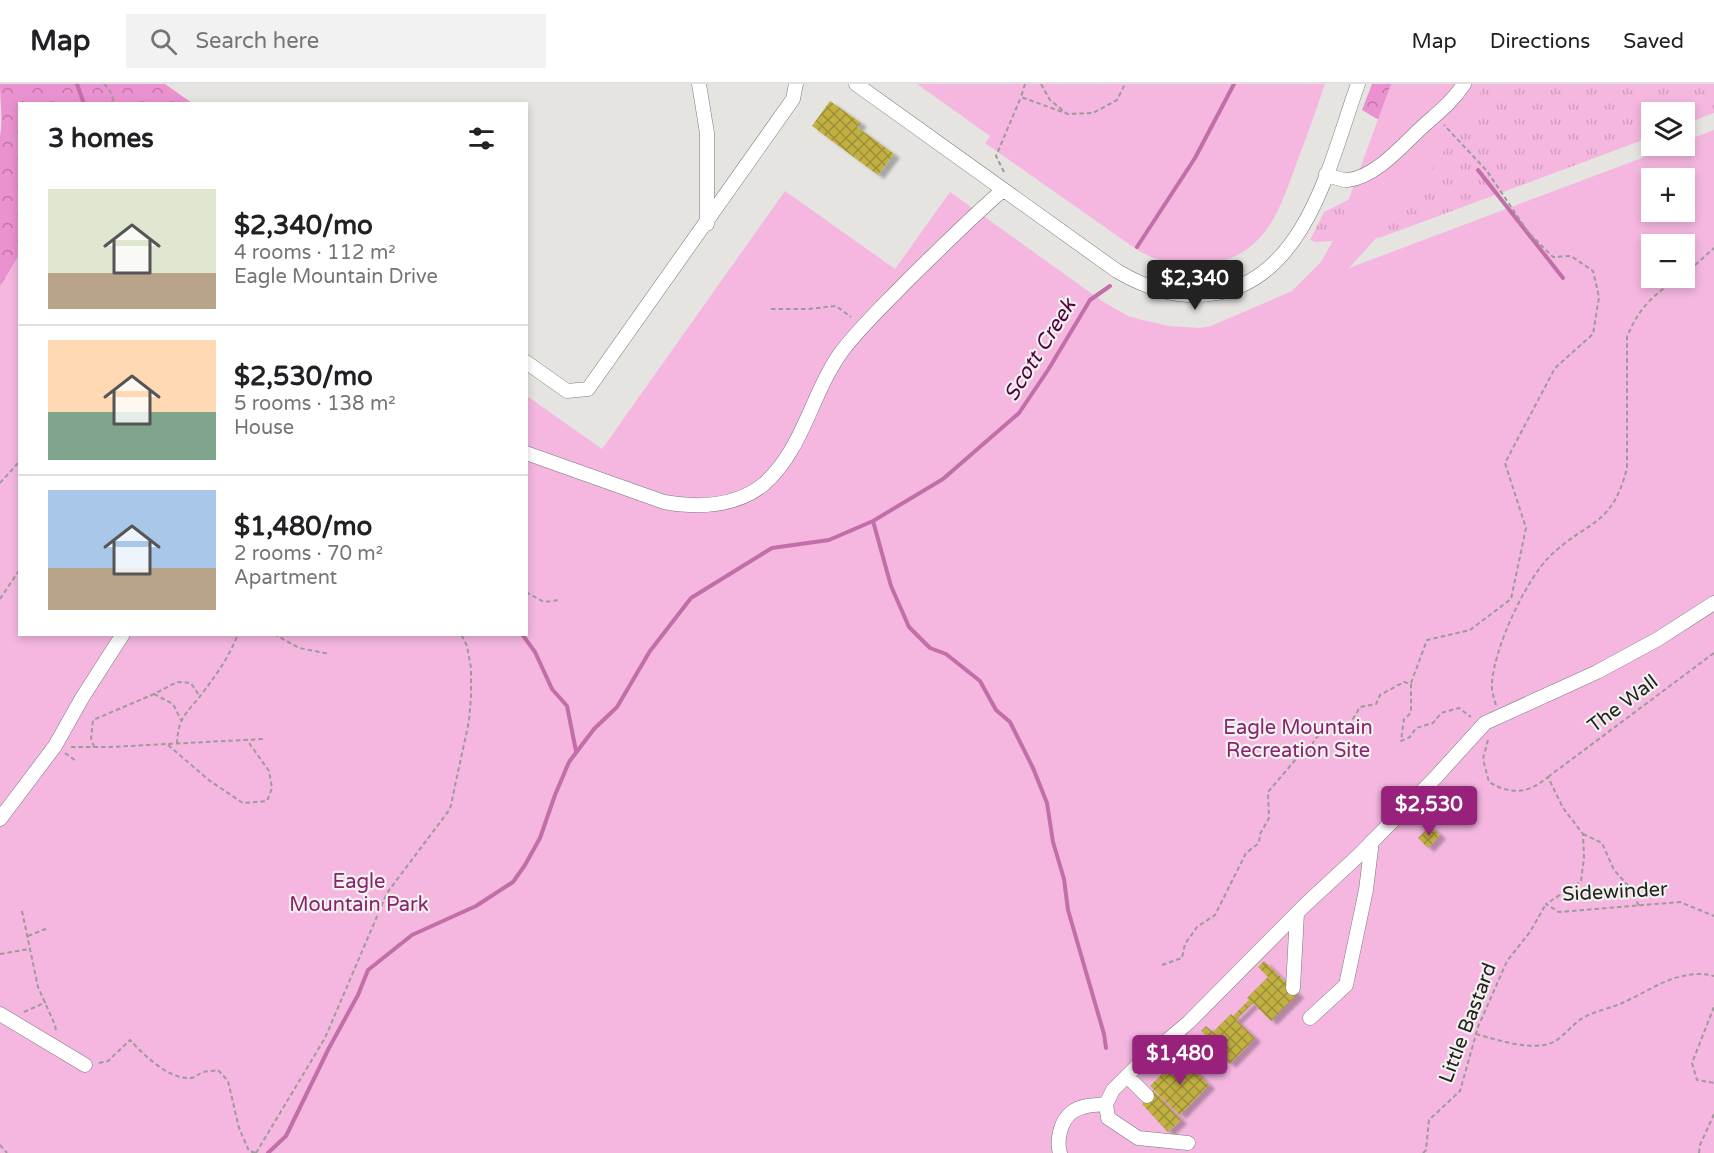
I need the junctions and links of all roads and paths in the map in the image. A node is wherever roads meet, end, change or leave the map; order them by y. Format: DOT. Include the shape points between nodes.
graph roads {
  1 [pos="104,84"];
  2 [pos="699,84"];
  3 [pos="796,84"];
  4 [pos="856,84"];
  5 [pos="1025,84"];
  6 [pos="1041,84"];
  7 [pos="1125,84"];
  8 [pos="1358,84"];
  9 [pos="1464,84"];
  10 [pos="1020,97"];
  11 [pos="114,102"];
  12 [pos="1068,114"];
  13 [pos="1436,116"];
  14 [pos="1326,174"];
  15 [pos="1003,190"];
  16 [pos="707,224"];
  17 [pos="1714,248"];
  18 [pos="1695,264"];
  19 [pos="1663,288"];
  20 [pos="771,309"];
  21 [pos="864,326"];
  22 [pos="528,363"];
  23 [pos="528,454"];
  24 [pos="18,463"];
  25 [pos="0,483"];
  26 [pos="18,572"];
  27 [pos="528,593"];
  28 [pos="0,599"];
  29 [pos="560,600"];
  30 [pos="1714,603"];
  31 [pos="122,636"];
  32 [pos="237,636"];
  33 [pos="278,636"];
  34 [pos="462,636"];
  35 [pos="1714,652"];
  36 [pos="330,654"];
  37 [pos="1411,684"];
  38 [pos="154,694"];
  39 [pos="200,697"];
  40 [pos="1500,716"];
  41 [pos="182,720"];
  42 [pos="1485,723"];
  43 [pos="263,739"];
  44 [pos="247,740"];
  45 [pos="177,744"];
  46 [pos="168,745"];
  47 [pos="55,746"];
  48 [pos="94,747"];
  49 [pos="1548,777"];
  50 [pos="0,819"];
  51 [pos="1583,834"];
  52 [pos="1372,841"];
  53 [pos="1546,904"];
  54 [pos="1639,906"];
  55 [pos="22,910"];
  56 [pos="1297,913"];
  57 [pos="1714,916"];
  58 [pos="48,928"];
  59 [pos="27,936"];
  60 [pos="30,949"];
  61 [pos="0,954"];
  62 [pos="1162,965"];
  63 [pos="1714,976"];
  64 [pos="1293,988"];
  65 [pos="46,1002"];
  66 [pos="1714,1007"];
  67 [pos="4,1017"];
  68 [pos="1310,1018"];
  69 [pos="1476,1034"];
  70 [pos="58,1049"];
  71 [pos="85,1065"];
  72 [pos="1127,1076"];
  73 [pos="1714,1083"];
  74 [pos="1147,1096"];
  75 [pos="1106,1104"];
  76 [pos="1714,1114"];
  77 [pos="1188,1143"];
  78 [pos="0,1145"];
  79 [pos="7,1153"];
  80 [pos="256,1153"];
  81 [pos="1060,1153"];
  82 [pos="1423,1153"];
  83 [pos="1699,1153"];
  1 -- 11 [label="path"];
  2 -- 16 [label="street" via="707,134"];
  3 -- 16 [label="street" via="793,99"];
  4 -- 15 [label="street"];
  5 -- 10 [label="path"];
  6 -- 12 [label="path" via="1050,100"];
  7 -- 12 [label="path" via="1117,99 1093,112"];
  8 -- 14 [label="street"];
  9 -- 13 [label="street"];
  10 -- 12 [label="path"];
  10 -- 15 [label="path" via="996,156 1005,175"];
  13 -- 14 [label="street" via="1390,159 1365,174 1348,180"];
  13 -- 37 [label="path" via="1487,171 1528,232 1553,256 1571,256 1593,272 1599,297 1593,334 1555,368 1505,463 1526,528 1511,599 1470,630 1427,640"];
  14 -- 15 [label="street" via="1301,229 1280,258 1239,287 1199,296 1170,293 1131,279"];
  15 -- 21 [label="street"];
  16 -- 22 [label="street" via="588,389 567,391"];
  17 -- 18 [label="path"];
  19 -- 40 [label="path" via="1644,304 1627,337 1627,468 1623,484 1606,513 1551,555 1525,591 1497,655 1491,684"];
  20 -- 21 [label="path" via="836,306"];
  21 -- 23 [label="street" via="832,366 781,466 762,485 735,500 701,506 664,502"];
  24 -- 25 [label="path"];
  26 -- 28 [label="path"];
  27 -- 29 [label="path" via="544,602"];
  30 -- 40 [label="street" via="1597,672"];
  31 -- 47 [label="street"];
  32 -- 39 [label="path"];
  33 -- 36 [label="path" via="299,648"];
  34 -- 80 [label="path" via="471,668 471,697 450,809 387,893 325,1038"];
  35 -- 49 [label="path, The Wall"];
  37 -- 42 [label="path" via="1411,712 1404,719 1401,741 1410,738 1416,728 1433,723 1441,713 1459,708"];
  37 -- 62 [label="path" via="1404,682 1380,695 1376,704 1360,707 1350,724 1330,725 1314,740 1310,752 1302,752 1268,792 1269,818 1259,843 1246,854 1215,915 1197,927 1185,944 1182,958"];
  38 -- 39 [label="path" via="177,682 191,683"];
  38 -- 41 [label="path" via="173,704"];
  38 -- 48 [label="path" via="93,720"];
  39 -- 41 [label="path"];
  40 -- 42 [label="street"];
  41 -- 45 [label="path"];
  42 -- 49 [label="path" via="1488,735 1483,759 1489,782 1501,789 1534,789"];
  42 -- 52 [label="street"];
  43 -- 44 [label="path"];
  44 -- 45 [label="path"];
  44 -- 46 [label="path" via="268,771 272,788 267,801 243,803"];
  45 -- 46 [label="path"];
  46 -- 48 [label="path"];
  47 -- 48 [label="path"];
  47 -- 50 [label="street"];
  49 -- 51 [label="path" via="1563,808"];
  51 -- 53 [label="path, Sidewinder" via="1581,881"];
  51 -- 54 [label="path" via="1602,843 1614,870 1631,889"];
  52 -- 56 [label="street"];
  52 -- 68 [label="street" via="1346,985"];
  53 -- 54 [label="path, Sidewinder" via="1559,912"];
  53 -- 69 [label="path, Little Bastard" via="1507,961"];
  54 -- 57 [label="path, Sidewinder" via="1680,902"];
  55 -- 59 [label="path"];
  56 -- 64 [label="street"];
  56 -- 72 [label="street" via="1189,1022"];
  58 -- 59 [label="path"];
  59 -- 60 [label="path"];
  60 -- 61 [label="path"];
  60 -- 65 [label="path" via="38,987"];
  63 -- 69 [label="path" via="1697,973 1661,982 1581,1019 1560,1039 1546,1044 1521,1045"];
  65 -- 67 [label="path"];
  65 -- 70 [label="path" via="56,1025"];
  66 -- 73 [label="path" via="1692,1063 1697,1080"];
  67 -- 70 [label="street"];
  69 -- 82 [label="path, Little Bastard" via="1460,1091 1429,1120"];
  70 -- 71 [label="street"];
  71 -- 80 [label="path" via="108,1061 130,1040 148,1060 184,1078 218,1070 228,1081 249,1151"];
  72 -- 74 [label="street"];
  72 -- 75 [label="street"];
  75 -- 77 [label="street" via="1108,1119 1138,1138"];
  75 -- 81 [label="street" via="1071,1113 1061,1129"];
  76 -- 83 [label="path"];
  78 -- 79 [label="path"];
}
